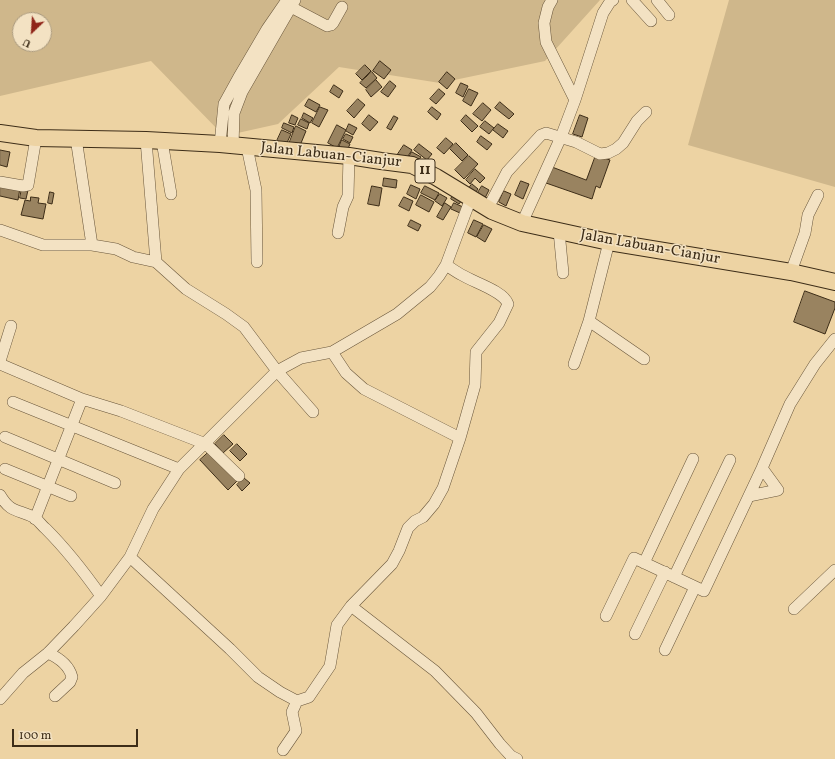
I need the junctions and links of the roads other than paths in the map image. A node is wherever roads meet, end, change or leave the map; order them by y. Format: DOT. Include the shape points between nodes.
graph roads {
  1 [pos="552,0"];
  2 [pos="614,0"];
  3 [pos="632,0"];
  4 [pos="657,0"];
  5 [pos="290,3"];
  6 [pos="342,7"];
  7 [pos="670,15"];
  8 [pos="651,21"];
  9 [pos="575,100"];
  10 [pos="646,112"];
  11 [pos="0,133"];
  12 [pos="561,137"];
  13 [pos="36,138"];
  14 [pos="76,138"];
  15 [pos="146,140"];
  16 [pos="162,141"];
  17 [pos="234,146"];
  18 [pos="349,156"];
  19 [pos="0,182"];
  20 [pos="171,194"];
  21 [pos="818,195"];
  22 [pos="471,198"];
  23 [pos="488,208"];
  24 [pos="522,223"];
  25 [pos="0,230"];
  26 [pos="560,232"];
  27 [pos="338,233"];
  28 [pos="609,242"];
  29 [pos="92,245"];
  30 [pos="156,262"];
  31 [pos="257,262"];
  32 [pos="446,265"];
  33 [pos="791,272"];
  34 [pos="563,273"];
  35 [pos="835,282"];
  36 [pos="589,321"];
  37 [pos="12,326"];
  38 [pos="835,339"];
  39 [pos="332,352"];
  40 [pos="644,359"];
  41 [pos="0,362"];
  42 [pos="574,364"];
  43 [pos="277,371"];
  44 [pos="82,399"];
  45 [pos="13,402"];
  46 [pos="313,412"];
  47 [pos="72,425"];
  48 [pos="5,437"];
  49 [pos="460,438"];
  50 [pos="206,444"];
  51 [pos="59,459"];
  52 [pos="694,459"];
  53 [pos="730,460"];
  54 [pos="762,468"];
  55 [pos="5,469"];
  56 [pos="179,469"];
  57 [pos="239,476"];
  58 [pos="115,483"];
  59 [pos="47,488"];
  60 [pos="0,495"];
  61 [pos="71,496"];
  62 [pos="749,496"];
  63 [pos="35,518"];
  64 [pos="130,558"];
  65 [pos="644,562"];
  66 [pos="835,570"];
  67 [pos="669,574"];
  68 [pos="695,586"];
  69 [pos="101,596"];
  70 [pos="351,606"];
  71 [pos="794,609"];
  72 [pos="606,616"];
  73 [pos="635,634"];
  74 [pos="665,650"];
  75 [pos="48,653"];
  76 [pos="55,696"];
  77 [pos="0,699"];
  78 [pos="297,701"];
  79 [pos="283,750"];
  80 [pos="517,759"];
  1 -- 9 [label="street" via="544,23 546,42"];
  2 -- 9 [label="street" via="603,13"];
  3 -- 8 [label="street"];
  4 -- 7 [label="street"];
  5 -- 6 [label="street" via="327,26 333,23"];
  5 -- 17 [label="street" via="242,92 234,113"];
  9 -- 12 [label="street"];
  10 -- 12 [label="street" via="623,143 608,153 600,154"];
  11 -- 13 [label="highway, Jalan Labuan-Cianjur / 11"];
  12 -- 23 [label="street" via="546,133 541,135 508,172"];
  12 -- 24 [label="street"];
  13 -- 14 [label="highway, Jalan Labuan-Cianjur / 11"];
  13 -- 19 [label="street" via="28,185"];
  14 -- 15 [label="highway, Jalan Labuan-Cianjur / 11"];
  14 -- 29 [label="street"];
  15 -- 16 [label="highway, Jalan Labuan-Cianjur / 11"];
  15 -- 30 [label="street"];
  16 -- 17 [label="highway, Jalan Labuan-Cianjur / 11"];
  16 -- 20 [label="street"];
  17 -- 18 [label="highway, Jalan Labuan-Cianjur / 11"];
  17 -- 31 [label="street" via="256,190"];
  18 -- 22 [label="highway, Jalan Labuan-Cianjur / 11" via="412,165"];
  18 -- 27 [label="street" via="348,196"];
  21 -- 33 [label="street" via="808,215"];
  22 -- 23 [label="highway, Jalan Labuan-Cianjur / 11"];
  22 -- 32 [label="street"];
  23 -- 24 [label="highway, Jalan Labuan-Cianjur / 11"];
  24 -- 26 [label="highway, Jalan Labuan-Cianjur / 11"];
  25 -- 29 [label="street" via="43,245"];
  26 -- 28 [label="highway, Jalan Labuan-Cianjur / 11"];
  26 -- 34 [label="street"];
  28 -- 33 [label="highway, Jalan Labuan-Cianjur / 11"];
  28 -- 36 [label="street"];
  29 -- 30 [label="street" via="116,249 133,257"];
  30 -- 43 [label="street" via="186,290 244,327"];
  32 -- 39 [label="street" via="430,287 397,314"];
  32 -- 49 [label="street" via="490,288 508,304 499,323 476,352 475,385"];
  33 -- 35 [label="highway, Jalan Labuan-Cianjur / 11"];
  36 -- 40 [label="street"];
  36 -- 42 [label="street"];
  37 -- 41 [label="street"];
  38 -- 54 [label="street" via="815,364 790,404"];
  39 -- 43 [label="street" via="302,358"];
  39 -- 49 [label="street" via="346,373 364,389"];
  41 -- 44 [label="street"];
  43 -- 46 [label="street"];
  43 -- 50 [label="street"];
  44 -- 47 [label="street"];
  44 -- 50 [label="street" via="121,411"];
  45 -- 47 [label="street"];
  47 -- 51 [label="street"];
  47 -- 56 [label="street"];
  48 -- 51 [label="street"];
  49 -- 70 [label="street" via="443,488 434,504 423,517 415,520 408,528 392,564"];
  50 -- 56 [label="street"];
  50 -- 57 [label="street"];
  51 -- 58 [label="street"];
  51 -- 59 [label="street"];
  52 -- 65 [label="street"];
  53 -- 67 [label="street"];
  54 -- 62 [label="street"];
  54 -- 62 [label="street" via="778,490"];
  55 -- 59 [label="street"];
  56 -- 64 [label="street" via="154,509"];
  59 -- 61 [label="street"];
  59 -- 63 [label="street"];
  60 -- 63 [label="street" via="14,510"];
  62 -- 68 [label="street" via="704,591"];
  63 -- 69 [label="street" via="84,571"];
  64 -- 69 [label="street"];
  64 -- 78 [label="street" via="230,648 258,677"];
  65 -- 67 [label="street"];
  65 -- 72 [label="street" via="634,558"];
  66 -- 71 [label="street"];
  67 -- 68 [label="street"];
  67 -- 73 [label="street"];
  68 -- 74 [label="street"];
  69 -- 75 [label="street"];
  70 -- 78 [label="street" via="337,625 330,666 308,697"];
  70 -- 80 [label="street" via="435,671 476,712 511,756"];
  75 -- 76 [label="street" via="59,658 69,669 72,677"];
  75 -- 77 [label="street" via="23,673"];
  78 -- 79 [label="street" via="292,712 296,731"];
}
